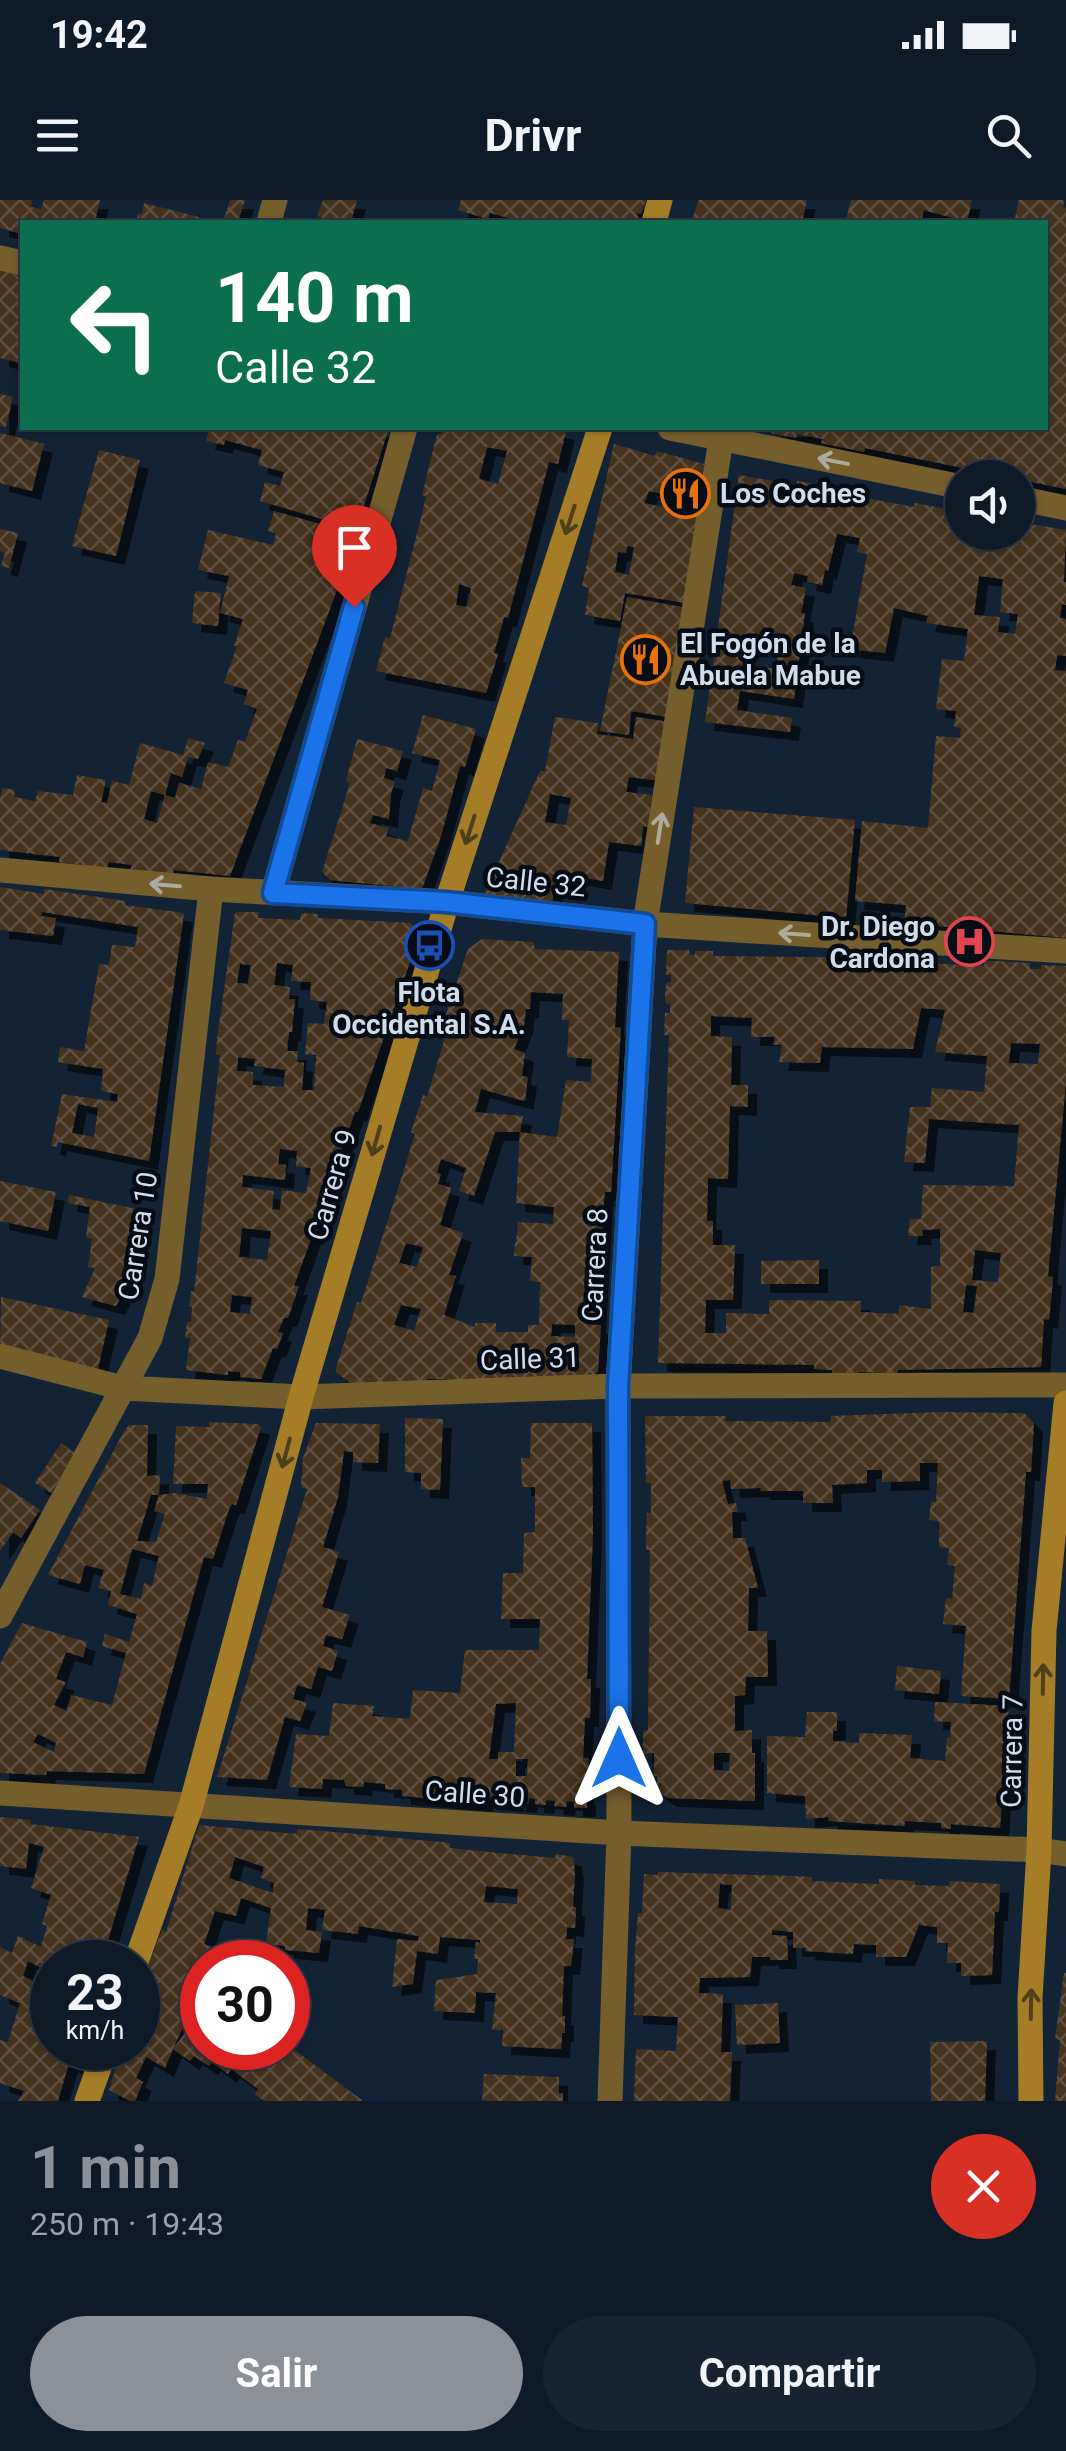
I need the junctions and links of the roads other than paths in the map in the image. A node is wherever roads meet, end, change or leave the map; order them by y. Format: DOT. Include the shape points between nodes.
graph roads {
  1 [pos="404,430"];
  2 [pos="599,430"];
  3 [pos="679,430"];
  4 [pos="721,439"];
  5 [pos="945,484"];
  6 [pos="1035,502"];
  7 [pos="1066,508"];
  8 [pos="0,870"];
  9 [pos="211,889"];
  10 [pos="273,893"];
  11 [pos="446,902"];
  12 [pos="645,924"];
  13 [pos="1066,951"];
  14 [pos="0,1356"];
  15 [pos="1066,1385"];
  16 [pos="618,1386"];
  17 [pos="123,1388"];
  18 [pos="301,1397"];
  19 [pos="1066,1403"];
  20 [pos="0,1616"];
  21 [pos="0,1793"];
  22 [pos="191,1806"];
  23 [pos="619,1833"];
  24 [pos="1040,1850"];
  25 [pos="1066,1854"];
  26 [pos="144,1940"];
  27 [pos="98,2070"];
  28 [pos="87,2101"];
  29 [pos="610,2101"];
  30 [pos="1031,2101"];
  1 -- 10 [label="street"];
  2 -- 11 [label="main road, Carrera 9, one-way"];
  3 -- 4 [label="street"];
  5 -- 4 [label="street, one-way"];
  12 -- 4 [label="street, Carrera 8, one-way"];
  6 -- 7 [label="street"];
  9 -- 8 [label="street, Calle 32, one-way"];
  9 -- 10 [label="street, Calle 32"];
  9 -- 17 [label="street, Carrera 10" via="167,1279 150,1338"];
  10 -- 11 [label="street, Calle 32"];
  11 -- 12 [label="street, Calle 32"];
  11 -- 18 [label="main road, Carrera 9, one-way"];
  13 -- 12 [label="street, Calle 32, one-way"];
  12 -- 16 [label="street, Carrera 8"];
  14 -- 17 [label="street, Calle 31"];
  15 -- 16 [label="street, Calle 31"];
  16 -- 18 [label="street, Calle 31"];
  16 -- 23 [label="street, Carrera 8"];
  17 -- 18 [label="street, Calle 31"];
  17 -- 20 [label="street, Carrera 10"];
  18 -- 22 [label="main road, Carrera 9, one-way"];
  24 -- 19 [label="main road, Carrera 7, one-way" via="1044,1631"];
  21 -- 22 [label="street, Calle 30"];
  22 -- 23 [label="street, Calle 30"];
  22 -- 26 [label="main road, Carrera 9"];
  23 -- 24 [label="street, Calle 30"];
  23 -- 29 [label="street, Carrera 8"];
  24 -- 25 [label="street, Calle 30"];
  30 -- 24 [label="main road, Carrera 7, one-way"];
  27 -- 28 [label="main road"];
}
